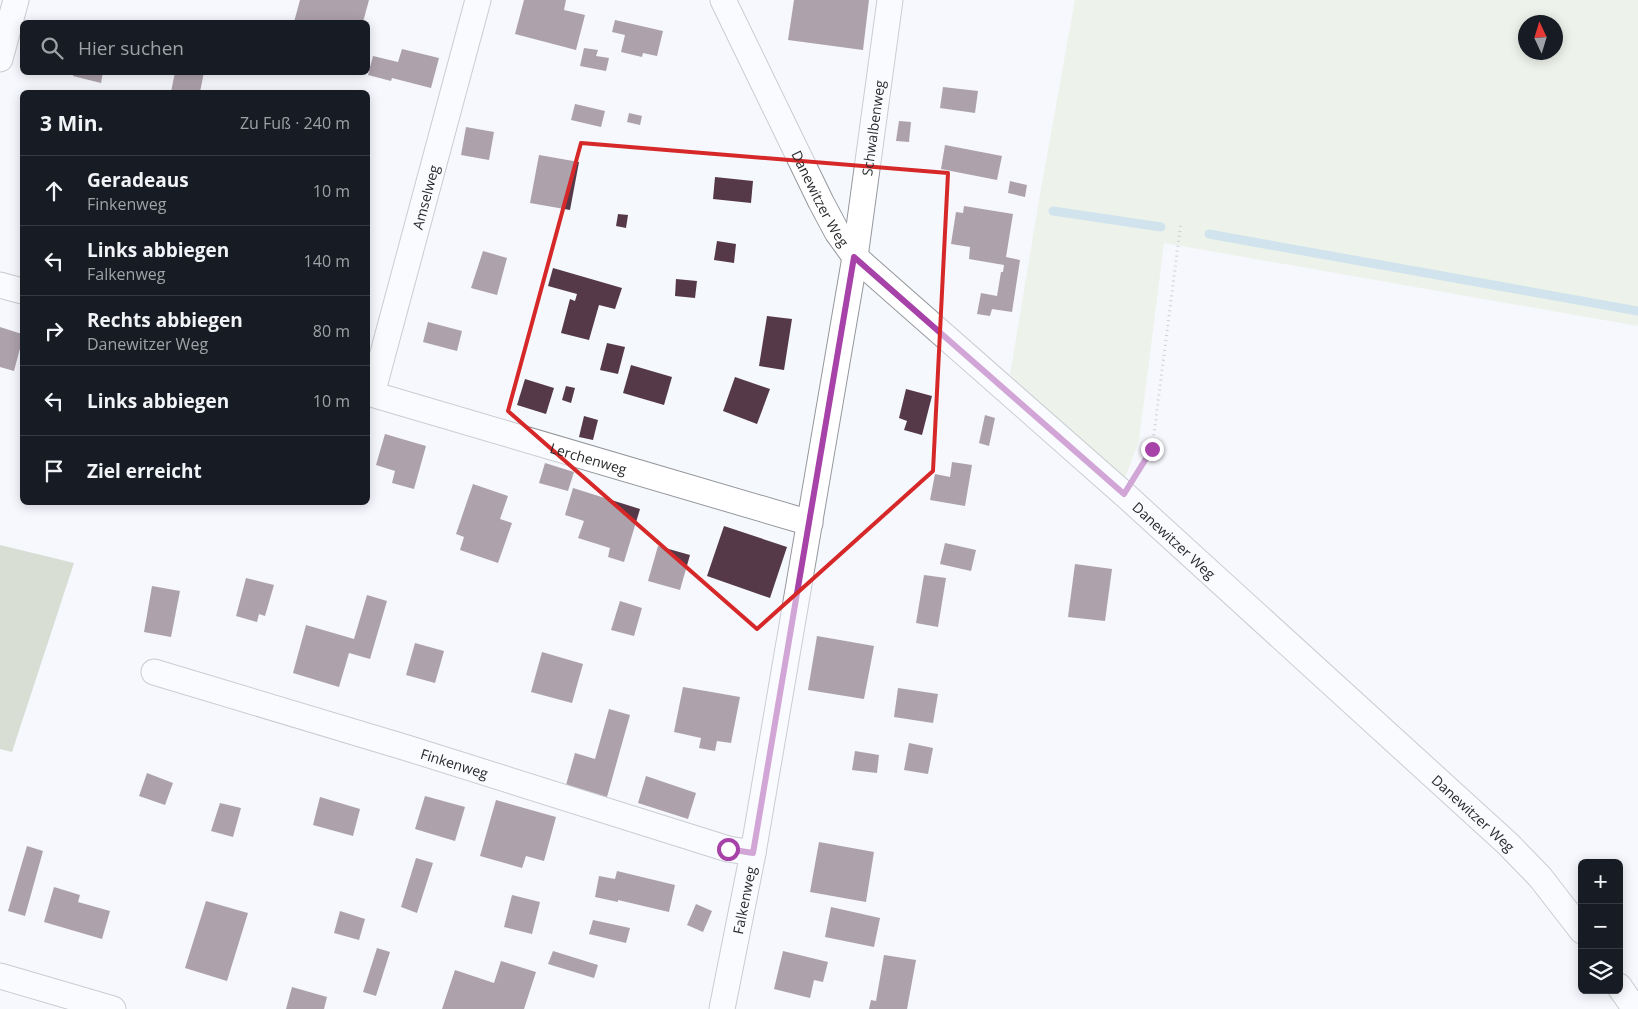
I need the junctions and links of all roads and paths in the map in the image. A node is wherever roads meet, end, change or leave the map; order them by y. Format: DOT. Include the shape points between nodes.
graph roads {
  1 [pos="16,0"];
  2 [pos="478,0"];
  3 [pos="723,0"];
  4 [pos="890,0"];
  5 [pos="0,59"];
  6 [pos="1181,222"];
  7 [pos="854,257"];
  8 [pos="0,284"];
  9 [pos="20,290"];
  10 [pos="370,394"];
  11 [pos="1124,494"];
  12 [pos="810,523"];
  13 [pos="154,672"];
  14 [pos="753,853"];
  15 [pos="1578,926"];
  16 [pos="0,976"];
  17 [pos="1623,992"];
  18 [pos="113,1009"];
  19 [pos="722,1009"];
  20 [pos="1635,1009"];
  1 -- 5 [label="street"];
  2 -- 10 [label="street, Amselweg"];
  3 -- 7 [label="street, Danewitzer Weg" via="836,232"];
  4 -- 7 [label="street, Schwalbenweg"];
  6 -- 11 [label="path" via="1152,449"];
  7 -- 11 [label="street, Danewitzer Weg"];
  7 -- 12 [label="street, Falkenweg"];
  8 -- 9 [label="street"];
  10 -- 12 [label="street, Lerchenweg"];
  11 -- 15 [label="street, Danewitzer Weg" via="1508,844 1540,877"];
  12 -- 14 [label="street, Falkenweg"];
  13 -- 14 [label="street, Finkenweg" via="728,849"];
  14 -- 19 [label="street, Falkenweg"];
  16 -- 18 [label="street"];
  17 -- 20 [label="street"];
}
